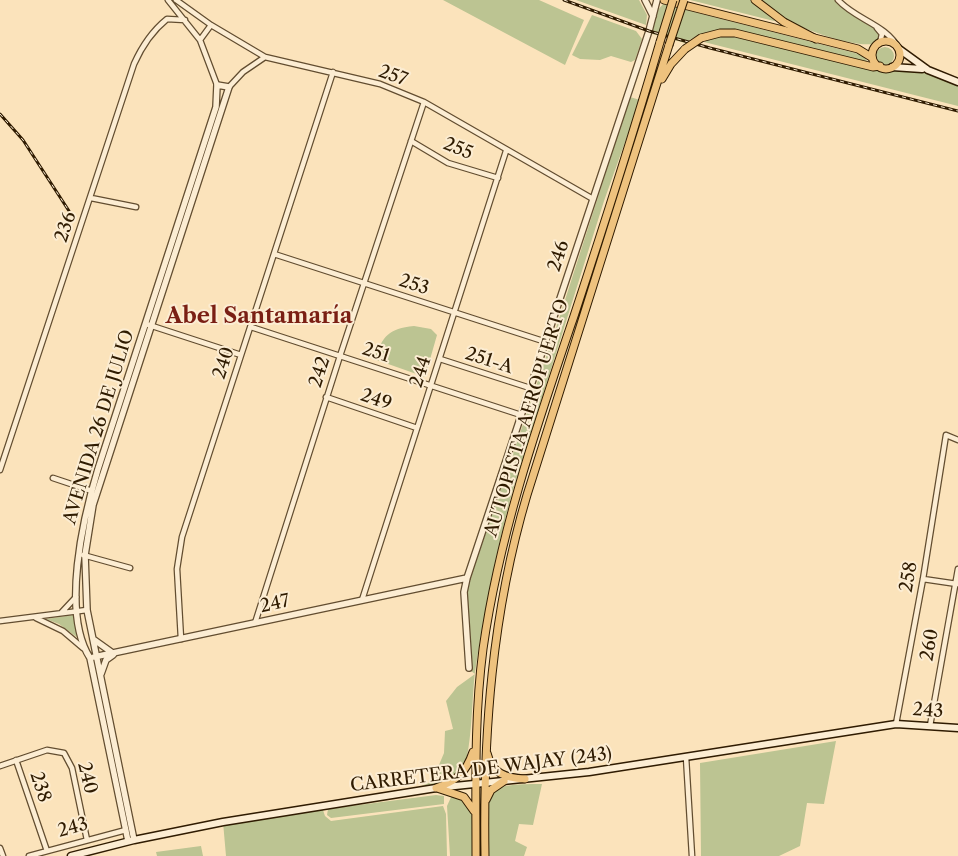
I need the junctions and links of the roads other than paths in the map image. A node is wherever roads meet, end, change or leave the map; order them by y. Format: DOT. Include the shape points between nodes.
graph roads {
  1 [pos="168,0"];
  2 [pos="176,0"];
  3 [pos="644,0"];
  4 [pos="656,0"];
  5 [pos="664,0"];
  6 [pos="674,0"];
  7 [pos="684,0"];
  8 [pos="755,0"];
  9 [pos="838,0"];
  10 [pos="174,8"];
  11 [pos="653,16"];
  12 [pos="167,19"];
  13 [pos="186,20"];
  14 [pos="872,24"];
  15 [pos="211,25"];
  16 [pos="816,39"];
  17 [pos="200,40"];
  18 [pos="880,43"];
  19 [pos="872,48"];
  20 [pos="858,49"];
  21 [pos="899,49"];
  22 [pos="871,57"];
  23 [pos="265,58"];
  24 [pos="880,66"];
  25 [pos="892,66"];
  26 [pos="928,70"];
  27 [pos="333,72"];
  28 [pos="958,82"];
  29 [pos="216,85"];
  30 [pos="229,87"];
  31 [pos="424,102"];
  32 [pos="651,102"];
  33 [pos="411,142"];
  34 [pos="506,151"];
  35 [pos="498,178"];
  36 [pos="91,198"];
  37 [pos="593,199"];
  38 [pos="136,208"];
  39 [pos="182,222"];
  40 [pos="274,254"];
  41 [pos="364,283"];
  42 [pos="455,312"];
  43 [pos="149,325"];
  44 [pos="251,327"];
  45 [pos="546,342"];
  46 [pos="241,355"];
  47 [pos="340,356"];
  48 [pos="440,359"];
  49 [pos="431,386"];
  50 [pos="530,388"];
  51 [pos="326,397"];
  52 [pos="521,415"];
  53 [pos="418,428"];
  54 [pos="958,440"];
  55 [pos="0,470"];
  56 [pos="53,478"];
  57 [pos="92,491"];
  58 [pos="82,555"];
  59 [pos="130,568"];
  60 [pos="958,569"];
  61 [pos="468,578"];
  62 [pos="923,579"];
  63 [pos="957,584"];
  64 [pos="76,596"];
  65 [pos="362,600"];
  66 [pos="86,610"];
  67 [pos="77,611"];
  68 [pos="60,614"];
  69 [pos="35,617"];
  70 [pos="0,621"];
  71 [pos="255,623"];
  72 [pos="91,637"];
  73 [pos="181,639"];
  74 [pos="83,648"];
  75 [pos="114,654"];
  76 [pos="93,658"];
  77 [pos="468,668"];
  78 [pos="100,676"];
  79 [pos="896,724"];
  80 [pos="930,726"];
  81 [pos="958,728"];
  82 [pos="476,742"];
  83 [pos="485,746"];
  84 [pos="686,757"];
  85 [pos="114,759"];
  86 [pos="16,760"];
  87 [pos="0,766"];
  88 [pos="525,779"];
  89 [pos="504,781"];
  90 [pos="484,783"];
  91 [pos="475,784"];
  92 [pos="436,788"];
  93 [pos="484,810"];
  94 [pos="476,818"];
  95 [pos="126,830"];
  96 [pos="87,840"];
  97 [pos="131,841"];
  98 [pos="0,848"];
  99 [pos="46,851"];
  100 [pos="3,856"];
  101 [pos="29,856"];
  102 [pos="71,856"];
  103 [pos="476,856"];
  104 [pos="485,856"];
  105 [pos="692,856"];
  1 -- 10 [label="street"];
  2 -- 15 [label="street, 257"];
  3 -- 11 [label="street"];
  4 -- 11 [label="street, 246"];
  5 -- 16 [label="main road"];
  6 -- 82 [label="main road, AUTOPISTA AEROPUERTO, bridge" via="510,514 483,648"];
  7 -- 32 [label="main road, AUTOPISTA AEROPUERTO, bridge"];
  8 -- 16 [label="main road" via="784,22"];
  9 -- 14 [label="street"];
  10 -- 12 [label="street, 236"];
  10 -- 13 [label="street"];
  11 -- 37 [label="street, 246"];
  12 -- 13 [label="street"];
  12 -- 36 [label="street, 236" via="147,39 134,64"];
  13 -- 17 [label="street, AVENIDA 26 DE JULIO"];
  14 -- 18 [label="street" via="882,34"];
  14 -- 21 [label="street" via="889,35"];
  15 -- 17 [label="street"];
  15 -- 23 [label="street, 257"];
  16 -- 20 [label="main road"];
  17 -- 29 [label="street, AVENIDA 26 DE JULIO"];
  18 -- 19 [label="main road"];
  18 -- 21 [label="main road" via="890,43"];
  19 -- 20 [label="main road"];
  19 -- 22 [label="main road"];
  20 -- 22 [label="main road"];
  21 -- 25 [label="main road" via="900,58"];
  21 -- 26 [label="main road"];
  22 -- 24 [label="main road"];
  23 -- 27 [label="street, 257"];
  23 -- 30 [label="street, AVENIDA 26 DE JULIO" via="243,72"];
  24 -- 25 [label="main road"];
  24 -- 32 [label="main road, bridge" via="873,67 735,33 720,33 701,38 685,48 671,64"];
  25 -- 26 [label="main road"];
  26 -- 28 [label="main road"];
  27 -- 31 [label="street, 257" via="380,84"];
  27 -- 40 [label="street, 240"];
  29 -- 30 [label="street"];
  29 -- 39 [label="street, AVENIDA 26 DE JULIO" via="216,107"];
  30 -- 39 [label="street, AVENIDA 26 DE JULIO"];
  31 -- 33 [label="street, 242"];
  31 -- 34 [label="street, 257"];
  32 -- 83 [label="main road, AUTOPISTA AEROPUERTO" via="519,521 499,614"];
  33 -- 35 [label="street, 255" via="448,163"];
  33 -- 41 [label="street, 242"];
  34 -- 35 [label="street, 244"];
  34 -- 37 [label="street, 257"];
  35 -- 42 [label="street, 244"];
  36 -- 38 [label="street"];
  36 -- 55 [label="street, 236"];
  37 -- 45 [label="street, 246"];
  39 -- 43 [label="street, AVENIDA 26 DE JULIO"];
  40 -- 41 [label="street, 253"];
  40 -- 44 [label="street, 240"];
  41 -- 42 [label="street, 253"];
  41 -- 47 [label="street, 242"];
  42 -- 45 [label="street, 253"];
  42 -- 48 [label="street, 244"];
  43 -- 46 [label="street"];
  43 -- 57 [label="street, AVENIDA 26 DE JULIO"];
  43 -- 58 [label="street, AVENIDA 26 DE JULIO" via="93,505"];
  44 -- 46 [label="street, 240"];
  44 -- 47 [label="street, 251"];
  45 -- 50 [label="street, 246"];
  46 -- 73 [label="street, 240" via="182,537 177,569"];
  47 -- 49 [label="street, 251"];
  47 -- 51 [label="street, 242"];
  48 -- 49 [label="street, 244"];
  48 -- 50 [label="street, 251-A"];
  49 -- 52 [label="street, 251"];
  49 -- 53 [label="street, 244"];
  50 -- 52 [label="street, 246"];
  51 -- 53 [label="street, 249"];
  51 -- 71 [label="street, 242"];
  52 -- 61 [label="street, 246"];
  53 -- 65 [label="street, 244"];
  54 -- 62 [label="street, 258" via="946,435"];
  56 -- 57 [label="street"];
  57 -- 58 [label="street, AVENIDA 26 DE JULIO" via="82,529"];
  58 -- 59 [label="street"];
  58 -- 64 [label="street, AVENIDA 26 DE JULIO"];
  58 -- 66 [label="street, AVENIDA 26 DE JULIO"];
  60 -- 63 [label="street, 260"];
  61 -- 65 [label="street, 247"];
  61 -- 77 [label="street, 246" via="464,592"];
  62 -- 63 [label="street"];
  62 -- 79 [label="street, 258"];
  63 -- 80 [label="street, 260"];
  64 -- 67 [label="street, AVENIDA 26 DE JULIO"];
  64 -- 68 [label="street"];
  65 -- 71 [label="street, 247"];
  66 -- 67 [label="street"];
  66 -- 72 [label="street, AVENIDA 26 DE JULIO"];
  67 -- 68 [label="street"];
  67 -- 74 [label="street, AVENIDA 26 DE JULIO"];
  68 -- 69 [label="street"];
  69 -- 70 [label="street"];
  69 -- 74 [label="street" via="63,631"];
  71 -- 73 [label="street, 247"];
  72 -- 75 [label="street"];
  72 -- 76 [label="street, AVENIDA 26 DE JULIO"];
  73 -- 75 [label="street, 247"];
  74 -- 76 [label="street, AVENIDA 26 DE JULIO"];
  75 -- 76 [label="street, 247"];
  75 -- 78 [label="street" via="106,660"];
  76 -- 78 [label="street, AVENIDA 26 DE JULIO"];
  76 -- 85 [label="street, AVENIDA 26 DE JULIO"];
  78 -- 85 [label="street, AVENIDA 26 DE JULIO"];
  79 -- 80 [label="main road, 243"];
  79 -- 84 [label="main road, CARRETERA DE WAJAY (243)"];
  80 -- 81 [label="main road, 243"];
  82 -- 91 [label="main road, AUTOPISTA AEROPUERTO"];
  82 -- 92 [label="main road" via="464,771 452,782"];
  83 -- 88 [label="main road" via="497,772"];
  83 -- 90 [label="main road, AUTOPISTA AEROPUERTO"];
  84 -- 88 [label="main road, CARRETERA DE WAJAY (243)"];
  84 -- 105 [label="street"];
  85 -- 95 [label="street, AVENIDA 26 DE JULIO"];
  85 -- 97 [label="street, AVENIDA 26 DE JULIO"];
  86 -- 87 [label="street"];
  86 -- 96 [label="street, 240" via="47,750 64,753 72,768"];
  86 -- 99 [label="street, 238"];
  88 -- 89 [label="main road, CARRETERA DE WAJAY (243)"];
  89 -- 90 [label="main road, CARRETERA DE WAJAY (243)"];
  89 -- 93 [label="main road" via="491,790"];
  90 -- 91 [label="main road, CARRETERA DE WAJAY (243)"];
  90 -- 93 [label="main road, AUTOPISTA AEROPUERTO"];
  91 -- 92 [label="main road, CARRETERA DE WAJAY (243)"];
  91 -- 94 [label="main road, AUTOPISTA AEROPUERTO"];
  92 -- 94 [label="main road" via="464,797 473,807"];
  92 -- 97 [label="main road, CARRETERA DE WAJAY (243)" via="223,822"];
  93 -- 104 [label="main road, AUTOPISTA AEROPUERTO"];
  94 -- 103 [label="main road, AUTOPISTA AEROPUERTO"];
  95 -- 96 [label="street, 243"];
  95 -- 97 [label="street, AVENIDA 26 DE JULIO"];
  96 -- 99 [label="street, 243"];
  97 -- 102 [label="main road, CARRETERA DE WAJAY (243)"];
  98 -- 100 [label="street"];
  99 -- 101 [label="street, 243"];
}
